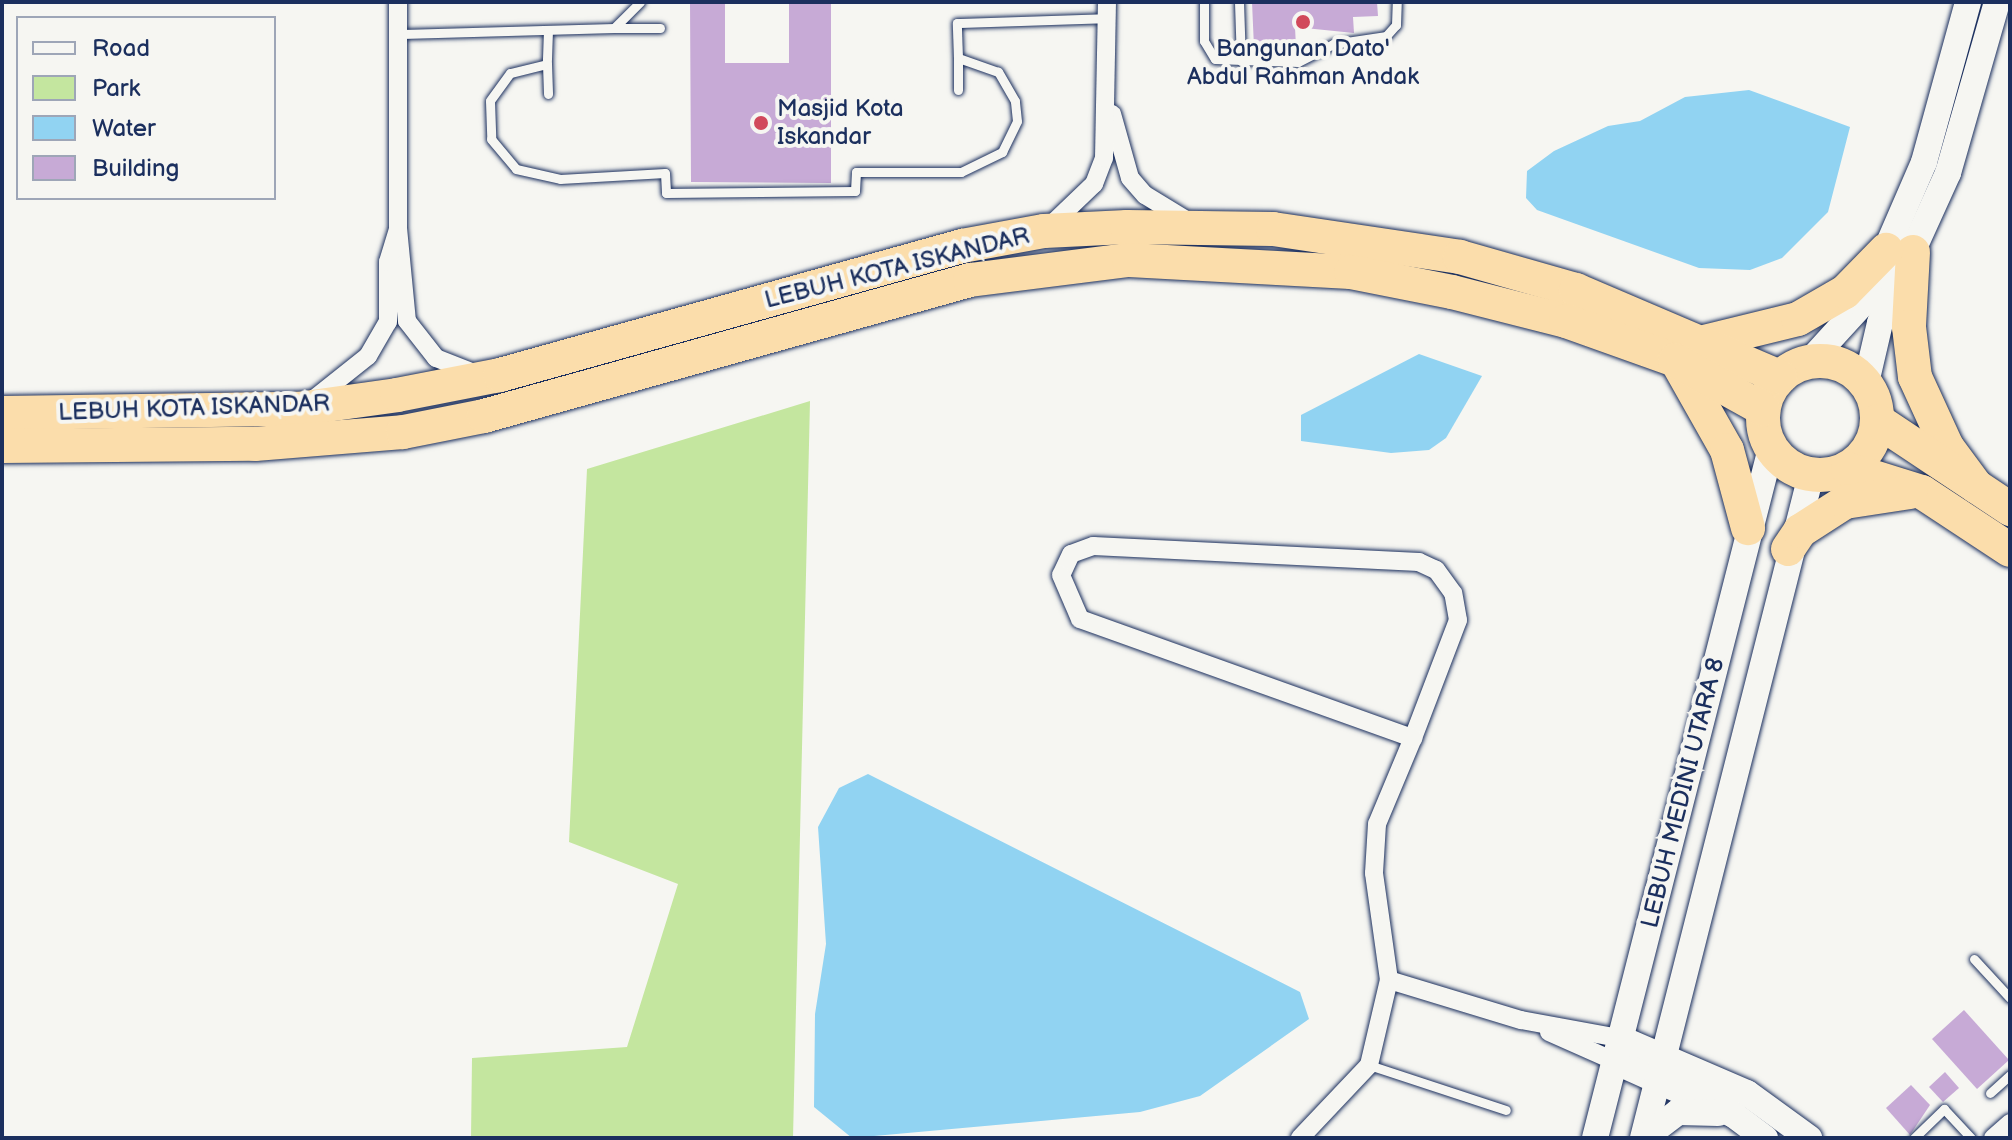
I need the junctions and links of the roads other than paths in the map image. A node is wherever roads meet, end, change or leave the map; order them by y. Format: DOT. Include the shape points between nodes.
graph roads {
  1 [pos="398,2"];
  2 [pos="640,2"];
  3 [pos="1204,2"];
  4 [pos="1239,2"];
  5 [pos="1397,2"];
  6 [pos="1968,2"];
  7 [pos="1990,3"];
  8 [pos="1107,10"];
  9 [pos="614,28"];
  10 [pos="660,28"];
  11 [pos="548,30"];
  12 [pos="402,34"];
  13 [pos="958,58"];
  14 [pos="1241,61"];
  15 [pos="547,64"];
  16 [pos="1104,72"];
  17 [pos="958,90"];
  18 [pos="548,94"];
  19 [pos="398,228"];
  20 [pos="1210,229"];
  21 [pos="1044,231"];
  22 [pos="1900,251"];
  23 [pos="1688,351"];
  24 [pos="1810,361"];
  25 [pos="500,375"];
  26 [pos="1780,377"];
  27 [pos="1866,383"];
  28 [pos="298,409"];
  29 [pos="1763,409"];
  30 [pos="2,413"];
  31 [pos="1878,421"];
  32 [pos="2,446"];
  33 [pos="1771,448"];
  34 [pos="1848,469"];
  35 [pos="1811,475"];
  36 [pos="1976,486"];
  37 [pos="1922,492"];
  38 [pos="2010,509"];
  39 [pos="1748,528"];
  40 [pos="1788,549"];
  41 [pos="2010,550"];
  42 [pos="1413,738"];
  43 [pos="1974,959"];
  44 [pos="1389,980"];
  45 [pos="2010,998"];
  46 [pos="1617,1050"];
  47 [pos="1664,1053"];
  48 [pos="1369,1065"];
  49 [pos="2010,1075"];
  50 [pos="1657,1078"];
  51 [pos="1990,1093"];
  52 [pos="1506,1110"];
  53 [pos="1734,1115"];
  54 [pos="2010,1123"];
  55 [pos="1300,1138"];
  56 [pos="1595,1138"];
  57 [pos="1644,1138"];
  58 [pos="1765,1138"];
  59 [pos="1809,1138"];
  60 [pos="1914,1138"];
  61 [pos="1971,1138"];
  62 [pos="1993,1138"];
  1 -- 12 [label="street"];
  2 -- 9 [label="lane"];
  3 -- 14 [label="lane" via="1209,54"];
  4 -- 14 [label="lane"];
  5 -- 14 [label="lane" via="1396,25 1386,36 1333,44 1306,62"];
  6 -- 22 [label="street"];
  7 -- 22 [label="street" via="1948,173"];
  8 -- 13 [label="lane" via="957,23"];
  8 -- 16 [label="street"];
  9 -- 10 [label="lane"];
  9 -- 11 [label="lane"];
  11 -- 12 [label="lane"];
  11 -- 15 [label="lane"];
  12 -- 19 [label="street"];
  13 -- 15 [label="lane" via="984,63 1008,84 1017,121 1002,152 961,172 856,172 855,191 666,193 665,173 531,176 501,157 487,119 490,101 510,73"];
  13 -- 17 [label="lane"];
  15 -- 18 [label="lane"];
  16 -- 20 [label="street" via="1130,178 1174,216"];
  16 -- 21 [label="street" via="1104,158 1094,184"];
  19 -- 25 [label="street" via="407,321 419,344 457,369"];
  19 -- 28 [label="street" via="388,262 388,322 358,366"];
  20 -- 21 [label="highway, LEBUH KOTA ISKANDAR"];
  20 -- 23 [label="highway, LEBUH KOTA ISKANDAR" via="1356,237 1460,257 1576,290"];
  21 -- 25 [label="highway, LEBUH KOTA ISKANDAR" via="962,246"];
  22 -- 23 [label="highway" via="1798,319"];
  22 -- 24 [label="street" via="1862,304"];
  22 -- 27 [label="street"];
  22 -- 36 [label="highway" via="1915,377 1947,447"];
  23 -- 26 [label="highway, LEBUH KOTA ISKANDAR"];
  23 -- 29 [label="highway, LEBUH KOTA ISKANDAR"];
  23 -- 32 [label="highway, LEBUH KOTA ISKANDAR" via="1351,272 1129,260 970,280 484,416 403,432 255,444"];
  23 -- 39 [label="highway" via="1727,450"];
  24 -- 26 [label="highway"];
  24 -- 27 [label="highway" via="1849,369"];
  25 -- 28 [label="highway, LEBUH KOTA ISKANDAR"];
  26 -- 29 [label="highway"];
  27 -- 31 [label="highway"];
  28 -- 30 [label="highway, LEBUH KOTA ISKANDAR"];
  29 -- 33 [label="highway"];
  31 -- 34 [label="highway" via="1874,440"];
  31 -- 36 [label="highway"];
  33 -- 35 [label="highway" via="1788,466"];
  33 -- 39 [label="street, LEBUH MEDINI UTARA 8"];
  34 -- 35 [label="highway"];
  34 -- 37 [label="highway"];
  35 -- 40 [label="street, LEBUH MEDINI UTARA 8"];
  36 -- 38 [label="highway"];
  37 -- 40 [label="highway" via="1845,502 1800,531"];
  37 -- 41 [label="highway"];
  39 -- 46 [label="street, LEBUH MEDINI UTARA 8"];
  40 -- 47 [label="street, LEBUH MEDINI UTARA 8" via="1735,787"];
  42 -- 42 [label="street" via="1458,620 1453,593 1436,570 1419,562 1093,546 1071,554 1061,575 1080,619"];
  42 -- 44 [label="street" via="1377,824 1374,873"];
  43 -- 45 [label="lane"];
  44 -- 46 [label="street"];
  44 -- 48 [label="street"];
  46 -- 47 [label="street"];
  46 -- 50 [label="street"];
  46 -- 56 [label="street, LEBUH MEDINI UTARA 8"];
  47 -- 50 [label="street, LEBUH MEDINI UTARA 8"];
  47 -- 59 [label="street" via="1747,1093"];
  48 -- 52 [label="lane"];
  48 -- 55 [label="street"];
  49 -- 51 [label="lane"];
  50 -- 53 [label="street"];
  50 -- 57 [label="street, LEBUH MEDINI UTARA 8"];
  53 -- 57 [label="street" via="1678,1112"];
  53 -- 58 [label="street"];
  54 -- 62 [label="street"];
  60 -- 61 [label="lane" via="1944,1109"];
}
